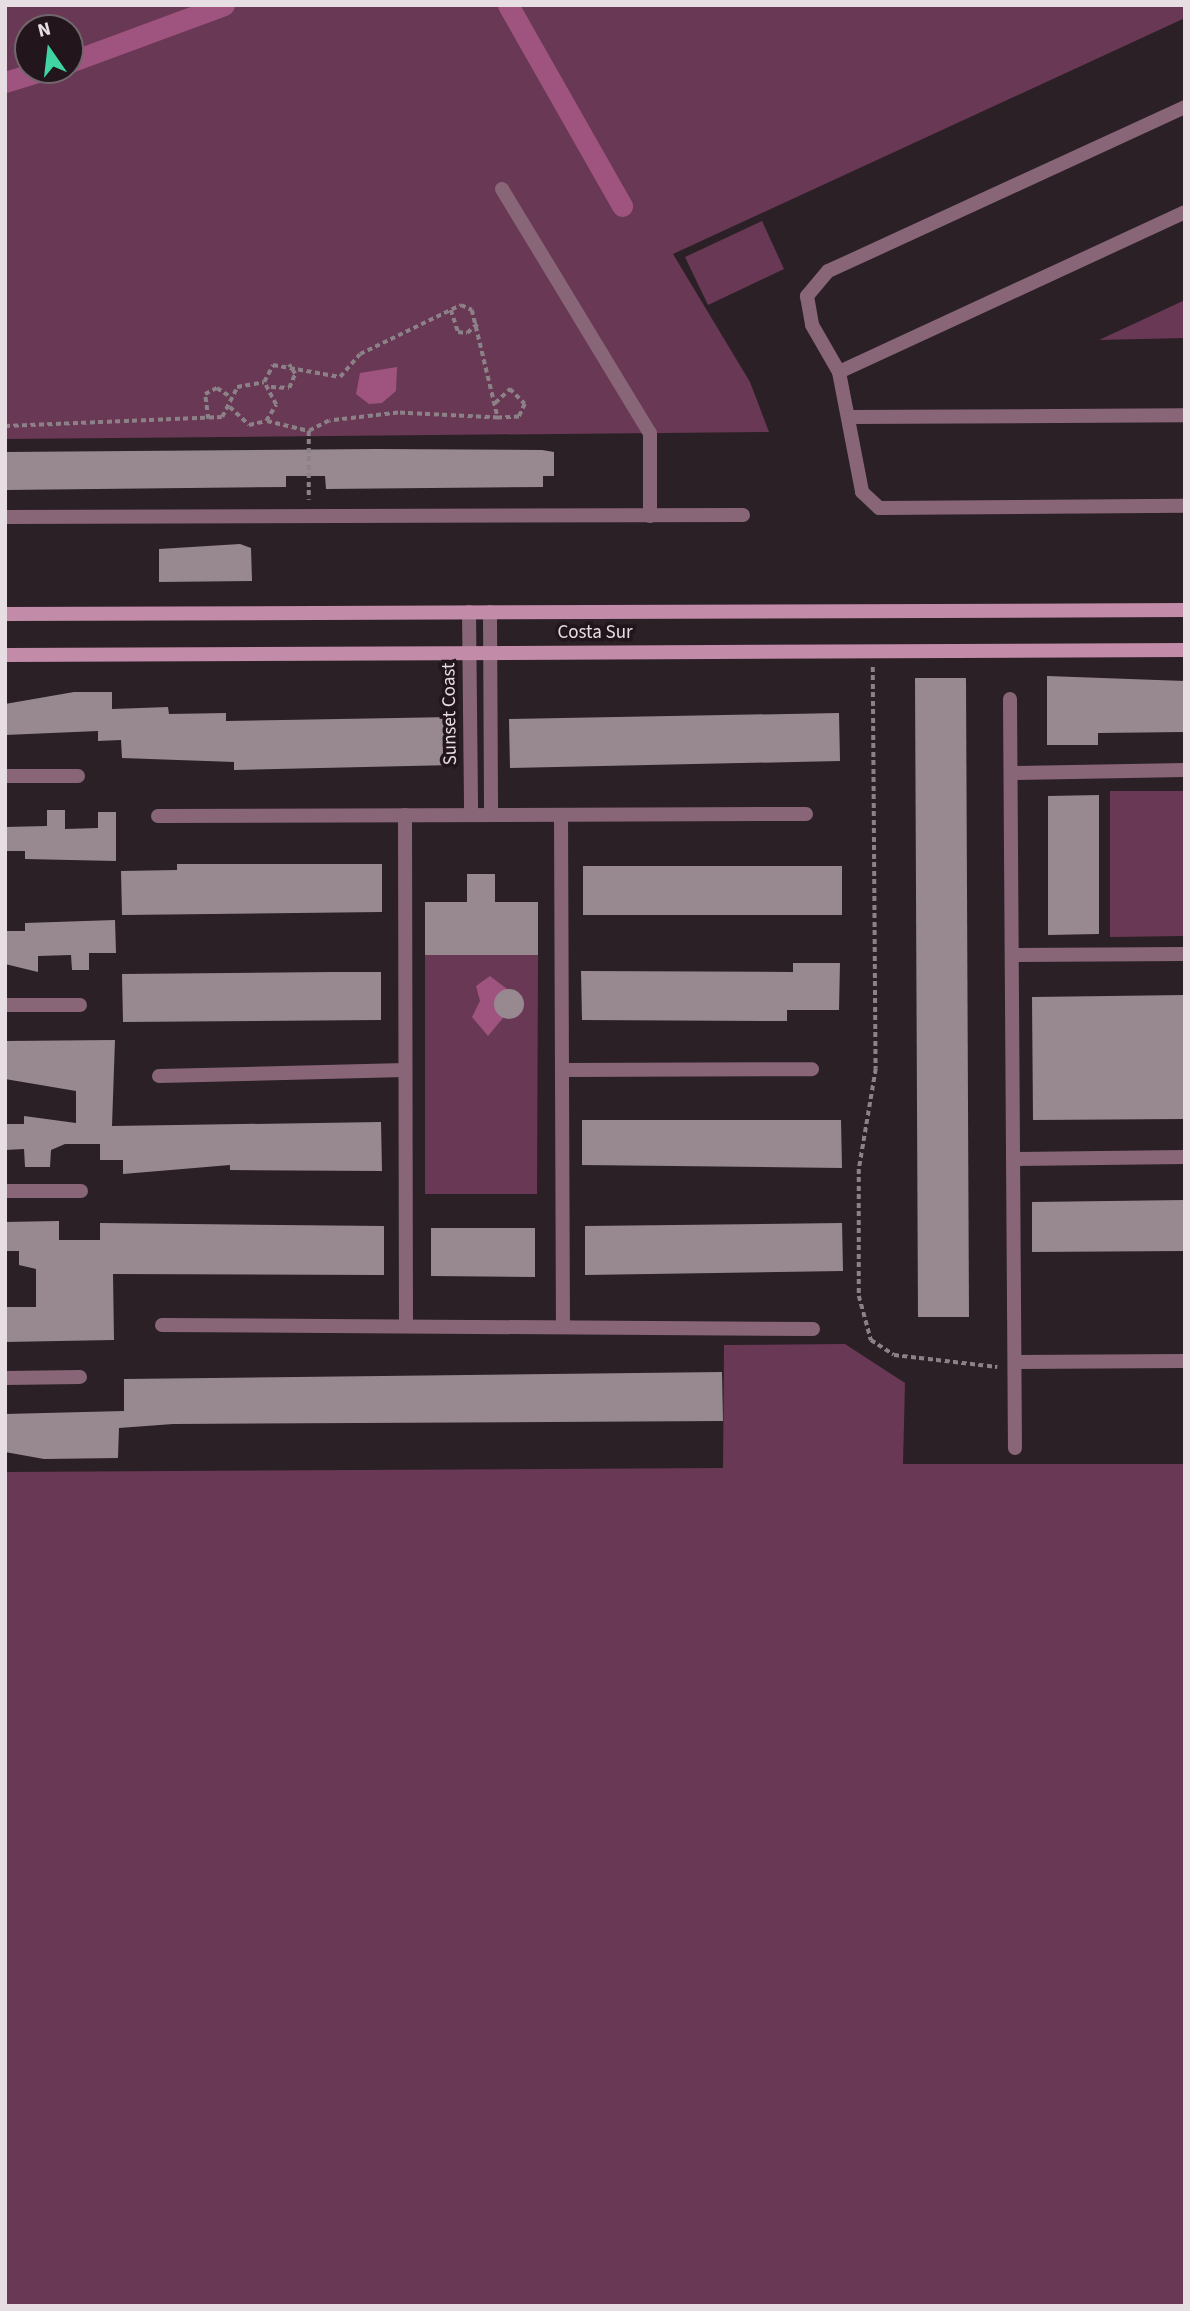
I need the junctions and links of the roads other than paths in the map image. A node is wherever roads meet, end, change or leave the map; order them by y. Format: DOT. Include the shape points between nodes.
graph roads {
  1 [pos="1185,107"];
  2 [pos="502,190"];
  3 [pos="1185,212"];
  4 [pos="839,372"];
  5 [pos="1185,415"];
  6 [pos="851,416"];
  7 [pos="1185,506"];
  8 [pos="743,515"];
  9 [pos="650,516"];
  10 [pos="5,517"];
  11 [pos="1185,610"];
  12 [pos="469,612"];
  13 [pos="490,612"];
  14 [pos="5,614"];
  15 [pos="1185,650"];
  16 [pos="469,653"];
  17 [pos="490,653"];
  18 [pos="5,655"];
  19 [pos="1010,699"];
  20 [pos="1185,770"];
  21 [pos="1011,773"];
  22 [pos="5,776"];
  23 [pos="78,776"];
  24 [pos="806,814"];
  25 [pos="471,815"];
  26 [pos="491,815"];
  27 [pos="561,815"];
  28 [pos="158,816"];
  29 [pos="405,816"];
  30 [pos="1185,954"];
  31 [pos="1012,955"];
  32 [pos="5,1005"];
  33 [pos="79,1005"];
  34 [pos="812,1069"];
  35 [pos="405,1070"];
  36 [pos="562,1070"];
  37 [pos="159,1076"];
  38 [pos="1185,1157"];
  39 [pos="1013,1159"];
  40 [pos="5,1191"];
  41 [pos="81,1191"];
  42 [pos="162,1325"];
  43 [pos="406,1326"];
  44 [pos="563,1327"];
  45 [pos="813,1329"];
  46 [pos="1015,1362"];
  47 [pos="1185,1362"];
  48 [pos="80,1377"];
  49 [pos="5,1378"];
  50 [pos="1016,1448"];
  1 -- 4 [label="street" via="814,281 807,311"];
  2 -- 9 [label="street" via="650,433"];
  3 -- 4 [label="street"];
  4 -- 6 [label="street"];
  5 -- 6 [label="street"];
  6 -- 7 [label="street" via="862,492 879,508"];
  8 -- 9 [label="street"];
  9 -- 10 [label="street"];
  11 -- 13 [label="street, Costa Sur"];
  12 -- 13 [label="street, Costa Sur"];
  12 -- 14 [label="street, Costa Sur"];
  12 -- 16 [label="street, Sunset Coast"];
  13 -- 17 [label="street, Sunset Coast"];
  15 -- 17 [label="street, Costa Sur"];
  16 -- 17 [label="street, Costa Sur"];
  16 -- 18 [label="street, Costa Sur"];
  16 -- 25 [label="street, Sunset Coast"];
  17 -- 26 [label="street, Sunset Coast"];
  19 -- 21 [label="street"];
  20 -- 21 [label="street"];
  21 -- 31 [label="street"];
  22 -- 23 [label="street"];
  24 -- 27 [label="street"];
  25 -- 26 [label="street"];
  25 -- 29 [label="street"];
  26 -- 27 [label="street"];
  27 -- 36 [label="street"];
  28 -- 29 [label="street"];
  29 -- 35 [label="street"];
  30 -- 31 [label="street"];
  31 -- 39 [label="street"];
  32 -- 33 [label="street"];
  34 -- 36 [label="street"];
  35 -- 37 [label="street"];
  35 -- 43 [label="street"];
  36 -- 44 [label="street"];
  38 -- 39 [label="street"];
  39 -- 46 [label="street"];
  40 -- 41 [label="street"];
  42 -- 43 [label="street"];
  43 -- 44 [label="street"];
  44 -- 45 [label="street"];
  46 -- 47 [label="street"];
  46 -- 50 [label="street"];
  48 -- 49 [label="street"];
}
